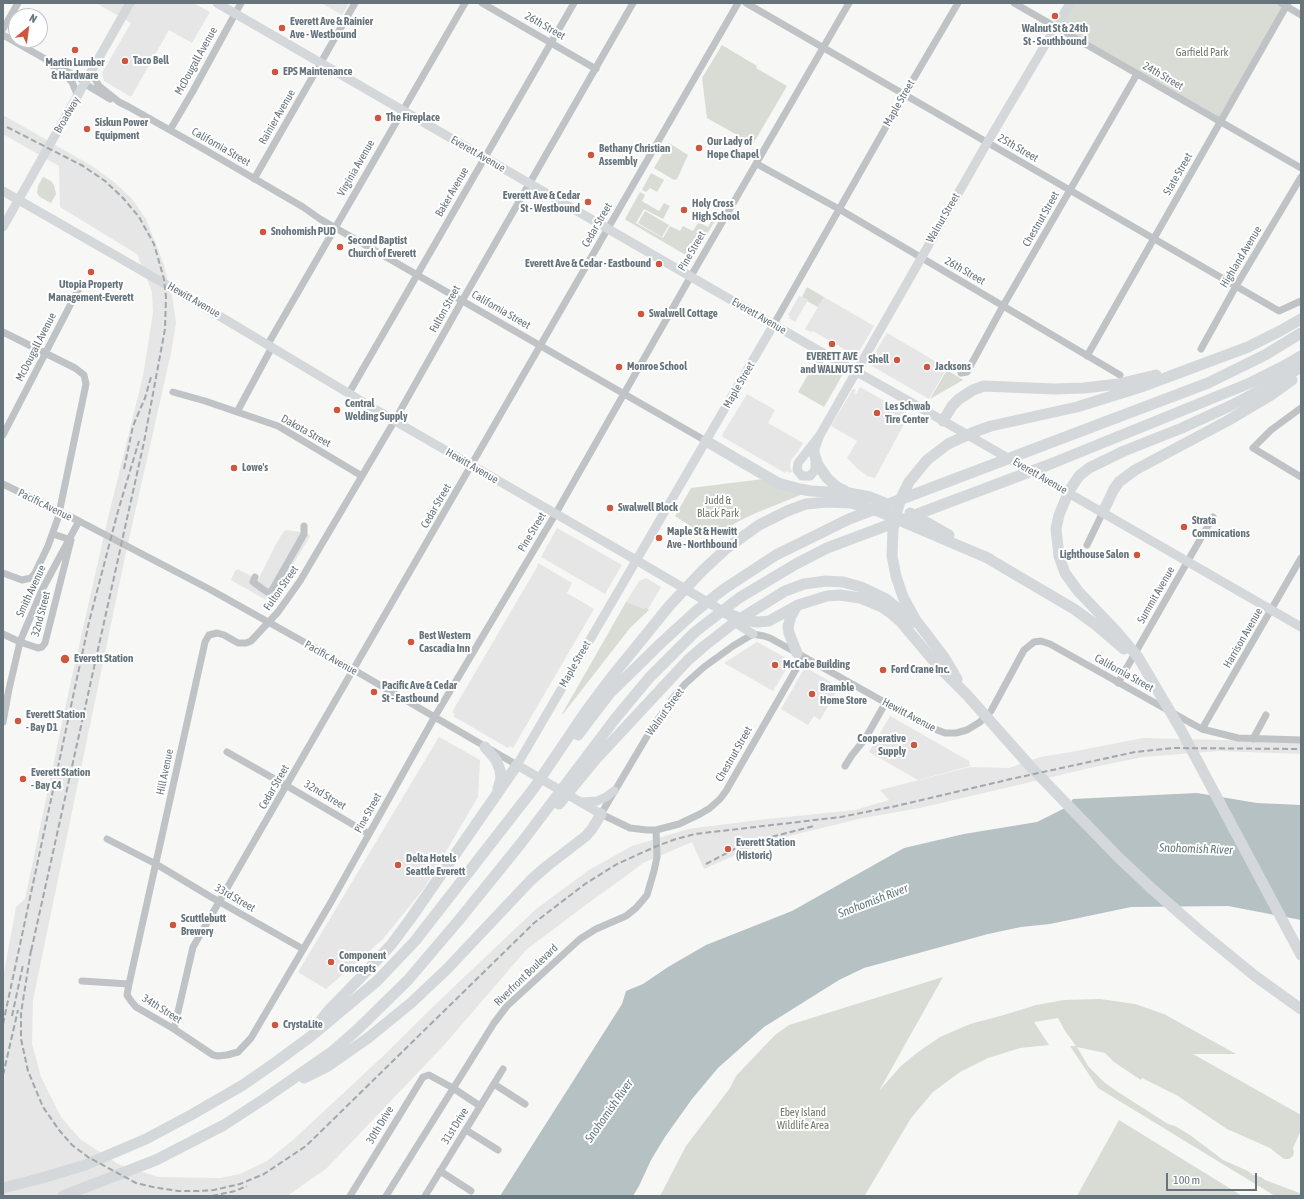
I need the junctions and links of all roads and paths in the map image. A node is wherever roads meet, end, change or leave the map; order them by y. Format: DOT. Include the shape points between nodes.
graph roads {
  1 [pos="18,3"];
  2 [pos="130,3"];
  3 [pos="217,3"];
  4 [pos="242,3"];
  5 [pos="355,3"];
  6 [pos="465,3"];
  7 [pos="482,3"];
  8 [pos="574,3"];
  9 [pos="633,3"];
  10 [pos="738,3"];
  11 [pos="746,3"];
  12 [pos="849,3"];
  13 [pos="958,3"];
  14 [pos="1014,3"];
  15 [pos="1070,3"];
  16 [pos="1285,4"];
  17 [pos="236,14"];
  18 [pos="1301,15"];
  19 [pos="1056,27"];
  20 [pos="3,29"];
  21 [pos="3,35"];
  22 [pos="551,43"];
  23 [pos="823,48"];
  24 [pos="50,62"];
  25 [pos="321,63"];
  26 [pos="596,69"];
  27 [pos="91,72"];
  28 [pos="1137,74"];
  29 [pos="85,83"];
  30 [pos="904,95"];
  31 [pos="78,96"];
  32 [pos="119,102"];
  33 [pos="403,110"];
  34 [pos="1221,122"];
  35 [pos="170,130"];
  36 [pos="987,143"];
  37 [pos="485,158"];
  38 [pos="757,164"];
  39 [pos="1301,168"];
  40 [pos="1301,177"];
  41 [pos="254,179"];
  42 [pos="530,184"];
  43 [pos="1070,190"];
  44 [pos="3,191"];
  45 [pos="18,199"];
  46 [pos="839,209"];
  47 [pos="3,227"];
  48 [pos="334,227"];
  49 [pos="608,228"];
  50 [pos="1153,238"];
  51 [pos="920,258"];
  52 [pos="417,275"];
  53 [pos="690,276"];
  54 [pos="1236,286"];
  55 [pos="78,290"];
  56 [pos="462,301"];
  57 [pos="1301,301"];
  58 [pos="1003,306"];
  59 [pos="1301,319"];
  60 [pos="774,324"];
  61 [pos="3,332"];
  62 [pos="1301,333"];
  63 [pos="270,345"];
  64 [pos="541,346"];
  65 [pos="1201,349"];
  66 [pos="44,353"];
  67 [pos="1087,356"];
  68 [pos="1301,356"];
  69 [pos="1211,362"];
  70 [pos="1301,367"];
  71 [pos="856,371"];
  72 [pos="961,373"];
  73 [pos="1301,374"];
  74 [pos="1120,375"];
  75 [pos="173,392"];
  76 [pos="349,393"];
  77 [pos="624,394"];
  78 [pos="1301,408"];
  79 [pos="237,412"];
  80 [pos="395,420"];
  81 [pos="943,420"];
  82 [pos="3,435"];
  83 [pos="820,435"];
  84 [pos="706,441"];
  85 [pos="815,456"];
  86 [pos="472,466"];
  87 [pos="362,476"];
  88 [pos="1301,477"];
  89 [pos="3,484"];
  90 [pos="849,492"];
  91 [pos="882,507"];
  92 [pos="1103,512"];
  93 [pos="556,513"];
  94 [pos="1213,517"];
  95 [pos="79,521"];
  96 [pos="304,526"];
  97 [pos="53,534"];
  98 [pos="1087,545"];
  99 [pos="1301,558"];
  100 [pos="636,560"];
  101 [pos="1188,562"];
  102 [pos="3,573"];
  103 [pos="255,577"];
  104 [pos="798,605"];
  105 [pos="1272,610"];
  106 [pos="726,613"];
  107 [pos="269,623"];
  108 [pos="1301,627"];
  109 [pos="3,634"];
  110 [pos="753,634"];
  111 [pos="1115,635"];
  112 [pos="20,642"];
  113 [pos="800,655"];
  114 [pos="354,670"];
  115 [pos="1118,683"];
  116 [pos="966,695"];
  117 [pos="886,702"];
  118 [pos="1266,715"];
  119 [pos="434,718"];
  120 [pos="3,722"];
  121 [pos="1202,729"];
  122 [pos="944,733"];
  123 [pos="1253,739"];
  124 [pos="1301,740"];
  125 [pos="485,747"];
  126 [pos="227,752"];
  127 [pos="517,765"];
  128 [pos="552,766"];
  129 [pos="845,766"];
  130 [pos="573,779"];
  131 [pos="287,786"];
  132 [pos="614,791"];
  133 [pos="496,796"];
  134 [pos="581,802"];
  135 [pos="601,814"];
  136 [pos="656,830"];
  137 [pos="369,834"];
  138 [pos="107,839"];
  139 [pos="156,864"];
  140 [pos="220,902"];
  141 [pos="304,949"];
  142 [pos="1301,955"];
  143 [pos="82,981"];
  144 [pos="130,984"];
  145 [pos="1301,1009"];
  146 [pos="174,1029"];
  147 [pos="310,1037"];
  148 [pos="218,1056"];
  149 [pos="503,1068"];
  150 [pos="494,1084"];
  151 [pos="284,1085"];
  152 [pos="453,1088"];
  153 [pos="525,1104"];
  154 [pos="480,1106"];
  155 [pos="466,1130"];
  156 [pos="498,1150"];
  157 [pos="440,1171"];
  158 [pos="3,1188"];
  159 [pos="471,1191"];
  160 [pos="63,1196"];
  161 [pos="350,1196"];
  162 [pos="386,1196"];
  163 [pos="425,1196"];
  1 -- 20 [label="street"];
  2 -- 27 [label="main road, Broadway"];
  3 -- 17 [label="main road, Everett Avenue"];
  4 -- 17 [label="street, McDougall Avenue"];
  5 -- 25 [label="street, Rainier Avenue"];
  6 -- 33 [label="street, Virginia Avenue"];
  7 -- 22 [label="street, 26th Street"];
  8 -- 22 [label="street, Baker Avenue"];
  9 -- 26 [label="street, Fulton Street"];
  10 -- 49 [label="street, Cedar Street"];
  11 -- 23 [label="street, 25th Street"];
  12 -- 23 [label="street, Pine Street"];
  13 -- 30 [label="street, Maple Street"];
  14 -- 19 [label="street, 24th Street"];
  15 -- 19 [label="main road, Walnut Street"];
  16 -- 18 [label="street"];
  16 -- 34 [label="street, State Street"];
  17 -- 25 [label="main road, Everett Avenue"];
  17 -- 35 [label="street, McDougall Avenue"];
  19 -- 28 [label="street, 24th Street"];
  19 -- 36 [label="main road, Walnut Street"];
  21 -- 24 [label="street, California Street"];
  22 -- 26 [label="street, 26th Street"];
  22 -- 37 [label="street, Baker Avenue"];
  23 -- 30 [label="street, 25th Street"];
  23 -- 38 [label="street, Pine Street"];
  24 -- 29 [label="street, California Street"];
  24 -- 31 [label="street, California Street" via="60,74 72,82"];
  25 -- 33 [label="main road, Everett Avenue"];
  25 -- 41 [label="street, Rainier Avenue"];
  26 -- 42 [label="street, Fulton Street"];
  27 -- 29 [label="main road, Broadway"];
  27 -- 32 [label="street, California Street" via="99,86"];
  28 -- 34 [label="street, 24th Street"];
  28 -- 43 [label="street, Chestnut Street"];
  29 -- 31 [label="main road, Broadway"];
  29 -- 32 [label="street, California Street"];
  30 -- 36 [label="street, 25th Street"];
  30 -- 46 [label="street, Maple Street"];
  31 -- 45 [label="main road, Broadway"];
  32 -- 35 [label="street, California Street"];
  33 -- 37 [label="main road, Everett Avenue"];
  33 -- 48 [label="street, Virginia Avenue"];
  34 -- 39 [label="street, 24th Street"];
  34 -- 50 [label="street, State Street"];
  35 -- 41 [label="street, California Street"];
  36 -- 43 [label="street, 25th Street"];
  36 -- 51 [label="main road, Walnut Street"];
  37 -- 42 [label="main road, Everett Avenue"];
  37 -- 52 [label="street, Baker Avenue"];
  38 -- 46 [label="street, 26th Street"];
  38 -- 53 [label="street, Pine Street"];
  40 -- 54 [label="street, Highland Avenue"];
  41 -- 48 [label="street, California Street"];
  42 -- 49 [label="main road, Everett Avenue"];
  42 -- 56 [label="street, Fulton Street"];
  43 -- 50 [label="street, 25th Street"];
  43 -- 58 [label="street, Chestnut Street"];
  44 -- 45 [label="main road, Hewitt Avenue"];
  45 -- 47 [label="main road, Broadway"];
  45 -- 63 [label="main road, Hewitt Avenue"];
  46 -- 51 [label="street, 26th Street"];
  46 -- 60 [label="street, Maple Street"];
  48 -- 52 [label="street, California Street"];
  48 -- 63 [label="street, Virginia Avenue"];
  49 -- 53 [label="main road, Everett Avenue"];
  49 -- 64 [label="street, Cedar Street"];
  50 -- 54 [label="street, 25th Street"];
  50 -- 67 [label="street, State Street"];
  51 -- 58 [label="street, 26th Street"];
  51 -- 71 [label="main road, Walnut Street"];
  52 -- 56 [label="street, California Street"];
  52 -- 76 [label="street, Baker Avenue"];
  53 -- 60 [label="main road, Everett Avenue"];
  53 -- 77 [label="street, Pine Street"];
  54 -- 57 [label="street, 25th Street" via="1280,311"];
  54 -- 65 [label="street, Highland Avenue"];
  55 -- 66 [label="street, McDougall Avenue"];
  56 -- 64 [label="street, California Street"];
  56 -- 80 [label="street, Fulton Street"];
  58 -- 67 [label="street, 26th Street"];
  58 -- 72 [label="street, Chestnut Street" via="967,372"];
  59 -- 69 [label="highway" via="1248,347"];
  60 -- 71 [label="main road, Everett Avenue"];
  60 -- 84 [label="main road, Maple Street"];
  61 -- 66 [label="street"];
  62 -- 128 [label="highway" via="1265,356 1208,383 849,519 776,555 724,589 661,643 610,694"];
  63 -- 76 [label="main road, Hewitt Avenue"];
  63 -- 79 [label="street"];
  64 -- 77 [label="street, California Street"];
  64 -- 86 [label="street, Cedar Street"];
  66 -- 82 [label="street, McDougall Avenue"];
  66 -- 97 [label="street" via="75,368 84,375 86,384"];
  67 -- 74 [label="street, 26th Street"];
  68 -- 130 [label="highway" via="1250,383 1048,465 827,548 796,564 739,598 670,656 615,719"];
  69 -- 81 [label="highway" via="1102,387 1054,389 984,386 959,399"];
  69 -- 116 [label="highway" via="1110,397 974,432 938,451 917,471 906,489 895,517 892,556 896,576 903,597 915,619 944,657"];
  70 -- 111 [label="highway" via="1232,405 1124,451 1088,468 1079,476 1069,491 1059,515 1056,529 1059,556 1066,573 1078,590"];
  71 -- 81 [label="main road, Everett Avenue"];
  71 -- 83 [label="main road, Walnut Street"];
  73 -- 92 [label="highway" via="1249,408 1129,474 1114,489"];
  75 -- 79 [label="street, Dakota Street"];
  76 -- 80 [label="main road, Hewitt Avenue"];
  77 -- 84 [label="street, California Street"];
  77 -- 93 [label="street, Pine Street"];
  78 -- 88 [label="street" via="1271,430 1253,448"];
  79 -- 87 [label="street, Dakota Street" via="278,426"];
  80 -- 86 [label="main road, Hewitt Avenue"];
  80 -- 87 [label="street, Fulton Street"];
  81 -- 92 [label="main road, Everett Avenue"];
  83 -- 85 [label="main road, Walnut Street"];
  83 -- 85 [label="main road, Walnut Street" via="796,466 802,476 806,477 813,473 816,465"];
  84 -- 90 [label="highway" via="778,483 811,491"];
  84 -- 100 [label="main road, Maple Street"];
  85 -- 90 [label="highway" via="827,478 837,487"];
  86 -- 93 [label="main road, Hewitt Avenue"];
  86 -- 114 [label="street, Cedar Street"];
  87 -- 107 [label="street, Fulton Street" via="300,580"];
  89 -- 95 [label="street, Pacific Avenue"];
  90 -- 91 [label="highway"];
  91 -- 111 [label="highway" via="990,559"];
  91 -- 128 [label="highway" via="838,502 806,504 759,525 727,548 670,605 635,647 586,711"];
  92 -- 98 [label="street"];
  92 -- 101 [label="main road, Everett Avenue"];
  93 -- 100 [label="main road, Hewitt Avenue"];
  93 -- 119 [label="street, Pine Street"];
  94 -- 101 [label="street, Summit Avenue"];
  95 -- 107 [label="street, Pacific Avenue"];
  95 -- 112 [label="street, Smith Avenue" via="43,588"];
  96 -- 103 [label="street" via="304,534 271,592 253,582"];
  97 -- 102 [label="street" via="31,578 22,580"];
  97 -- 112 [label="street, 32nd Street" via="71,540 45,643 38,648"];
  99 -- 105 [label="street, Harrison Avenue"];
  100 -- 106 [label="main road, Hewitt Avenue"];
  100 -- 127 [label="main road, Maple Street"];
  101 -- 105 [label="main road, Everett Avenue"];
  101 -- 115 [label="street, Summit Avenue"];
  104 -- 106 [label="highway" via="769,621 748,621"];
  104 -- 113 [label="highway" via="788,627"];
  104 -- 116 [label="highway" via="827,596 840,595 860,598 882,607 900,621"];
  105 -- 108 [label="main road, Everett Avenue"];
  105 -- 121 [label="street, Harrison Avenue"];
  106 -- 110 [label="main road, Hewitt Avenue"];
  107 -- 114 [label="street, Pacific Avenue"];
  107 -- 139 [label="street, Hill Avenue" via="254,639 246,643 238,643 217,633 209,636 205,642"];
  109 -- 112 [label="street, 32nd Street"];
  110 -- 113 [label="street, Hewitt Avenue" via="764,636"];
  110 -- 132 [label="street, Walnut Street" via="704,667 685,684 652,728"];
  111 -- 142 [label="highway" via="1149,676 1181,730"];
  112 -- 120 [label="street, Smith Avenue"];
  113 -- 117 [label="street, Hewitt Avenue"];
  113 -- 136 [label="street, Chestnut Street" via="720,799 700,814 679,824"];
  114 -- 119 [label="street, Pacific Avenue"];
  114 -- 131 [label="street, Cedar Street"];
  115 -- 121 [label="street, California Street"];
  115 -- 122 [label="street, California Street" via="1050,644 1034,642 1024,650 991,711 967,730"];
  116 -- 130 [label="highway" via="901,611 886,599 861,586 817,581 785,591 721,632 676,672 595,760"];
  116 -- 145 [label="highway" via="1053,791 1151,888 1228,954"];
  117 -- 122 [label="street, Hewitt Avenue"];
  117 -- 129 [label="street" via="866,739"];
  118 -- 123 [label="street"];
  119 -- 125 [label="street, Pacific Avenue"];
  119 -- 137 [label="street, Pine Street"];
  121 -- 123 [label="street, California Street"];
  123 -- 124 [label="street, California Street"];
  125 -- 127 [label="street, Pacific Avenue"];
  125 -- 133 [label="highway" via="496,760 500,770 501,778"];
  126 -- 131 [label="street, 32nd Street"];
  127 -- 133 [label="highway"];
  127 -- 134 [label="main road, Pacific Avenue"];
  128 -- 147 [label="highway" via="415,941 378,981"];
  130 -- 151 [label="highway" via="531,840 522,842 408,980 333,1051"];
  131 -- 137 [label="street, 32nd Street"];
  131 -- 140 [label="street, Cedar Street"];
  132 -- 134 [label="main road" via="598,801"];
  132 -- 135 [label="street, Walnut Street"];
  133 -- 147 [label="highway" via="391,945 328,1011"];
  134 -- 135 [label="main road, Pacific Avenue"];
  135 -- 136 [label="street, Pacific Avenue" via="630,828"];
  135 -- 151 [label="highway" via="586,836 531,880 447,969 411,1003 328,1066"];
  136 -- 152 [label="street, Riverfront Boulevard" via="657,857 647,894 642,902 626,916 580,939 507,1006"];
  137 -- 141 [label="street, Pine Street"];
  138 -- 139 [label="street, 33rd Street"];
  139 -- 140 [label="street, 33rd Street"];
  139 -- 144 [label="street, Hill Avenue"];
  140 -- 141 [label="street, 33rd Street"];
  140 -- 146 [label="street, Cedar Street" via="193,947"];
  141 -- 148 [label="street, Pine Street" via="251,1038 238,1052"];
  143 -- 144 [label="street"];
  144 -- 146 [label="street, 34th Street" via="128,995 131,1002"];
  146 -- 148 [label="street, 34th Street"];
  147 -- 158 [label="highway" via="243,1085 146,1139 85,1165"];
  149 -- 150 [label="street, 31st Drive"];
  150 -- 153 [label="street"];
  150 -- 154 [label="street, 31st Drive"];
  151 -- 160 [label="highway" via="224,1125 156,1160"];
  152 -- 154 [label="street"];
  152 -- 161 [label="street, 30th Drive" via="429,1075 423,1077"];
  152 -- 162 [label="street, Riverfront Boulevard"];
  154 -- 155 [label="street, 31st Drive"];
  155 -- 156 [label="street"];
  155 -- 157 [label="street, 31st Drive"];
  157 -- 159 [label="street"];
  157 -- 163 [label="street, 31st Drive"];
}
